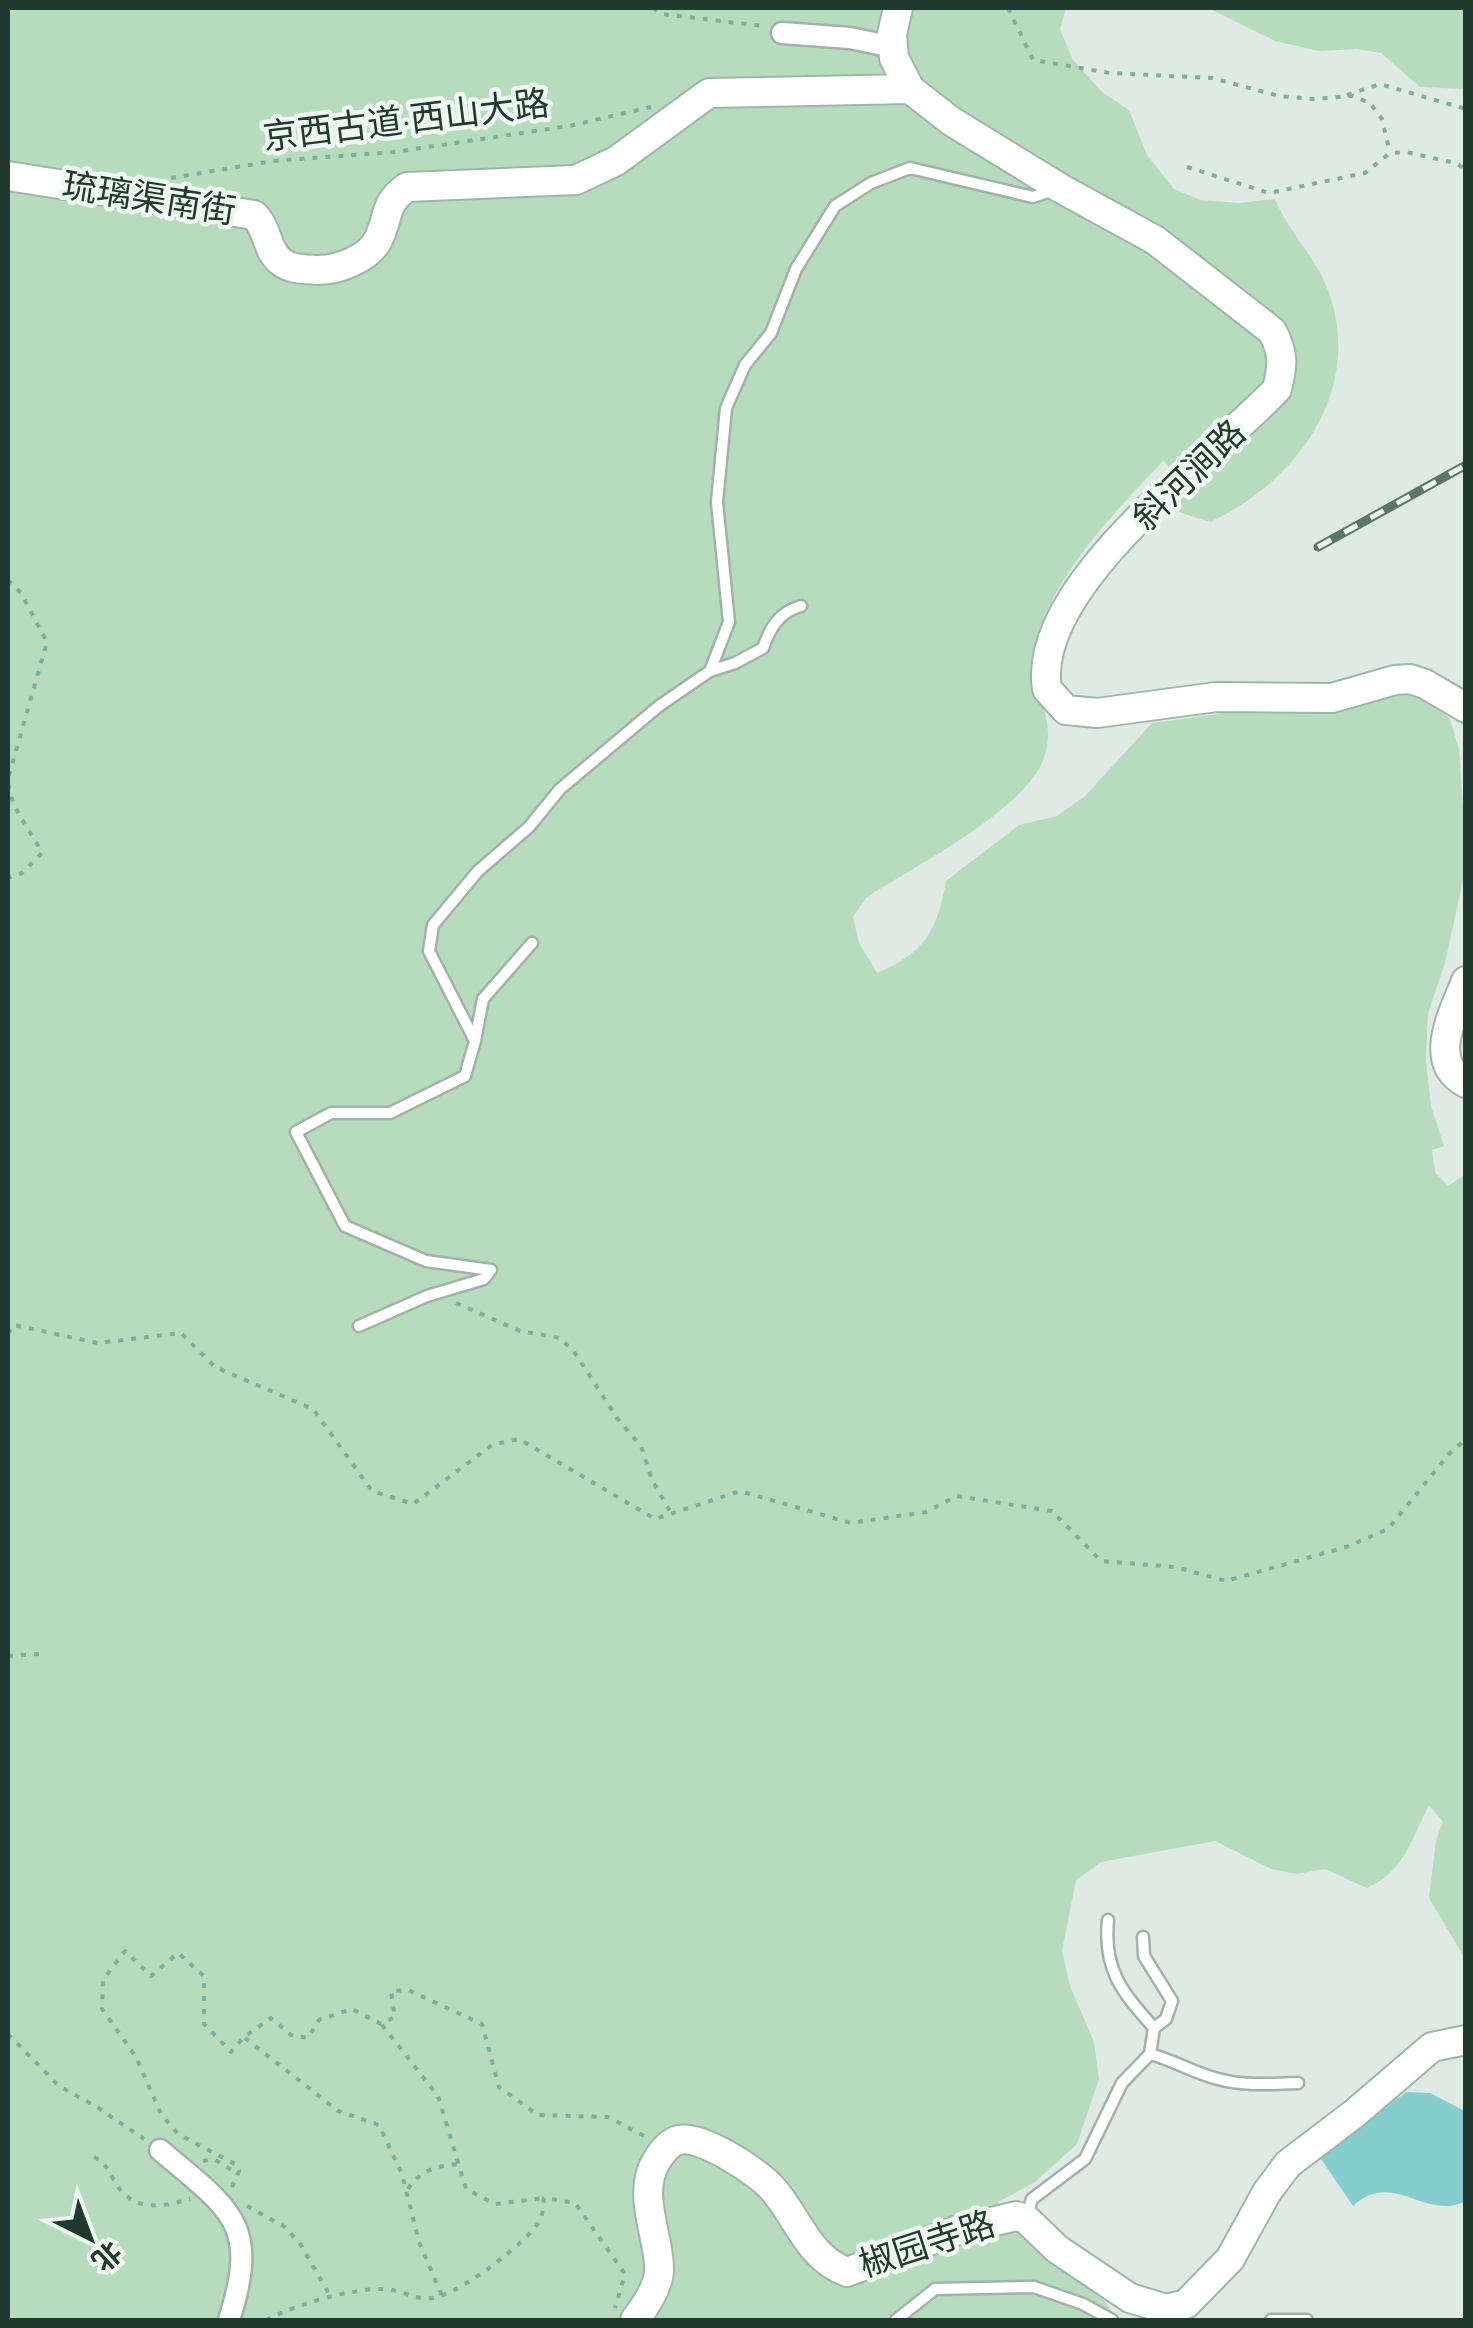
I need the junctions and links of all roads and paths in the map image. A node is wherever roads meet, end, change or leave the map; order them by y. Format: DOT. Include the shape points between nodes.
graph roads {
  1 [pos="653,8"];
  2 [pos="898,8"];
  3 [pos="1008,8"];
  4 [pos="782,34"];
  5 [pos="893,48"];
  6 [pos="910,89"];
  7 [pos="1343,97"];
  8 [pos="656,106"];
  9 [pos="1466,110"];
  10 [pos="1390,152"];
  11 [pos="1186,167"];
  12 [pos="1466,169"];
  13 [pos="8,176"];
  14 [pos="162,180"];
  15 [pos="1060,188"];
  16 [pos="8,580"];
  17 [pos="801,606"];
  18 [pos="710,670"];
  19 [pos="1466,708"];
  20 [pos="8,782"];
  21 [pos="8,878"];
  22 [pos="532,943"];
  23 [pos="1466,981"];
  24 [pos="476,1041"];
  25 [pos="1466,1083"];
  26 [pos="426,1296"];
  27 [pos="359,1326"];
  28 [pos="8,1334"];
  29 [pos="1466,1439"];
  30 [pos="672,1514"];
  31 [pos="38,1654"];
  32 [pos="8,1656"];
  33 [pos="1108,1920"];
  34 [pos="1143,1938"];
  35 [pos="381,2024"];
  36 [pos="1154,2028"];
  37 [pos="8,2034"];
  38 [pos="244,2037"];
  39 [pos="1466,2040"];
  40 [pos="1150,2054"];
  41 [pos="1298,2083"];
  42 [pos="160,2150"];
  43 [pos="663,2151"];
  44 [pos="94,2157"];
  45 [pos="458,2164"];
  46 [pos="238,2174"];
  47 [pos="195,2180"];
  48 [pos="406,2191"];
  49 [pos="544,2198"];
  50 [pos="227,2199"];
  51 [pos="1026,2219"];
  52 [pos="442,2296"];
  53 [pos="332,2299"];
  54 [pos="655,2308"];
  55 [pos="1159,2313"];
  56 [pos="624,2316"];
  57 [pos="230,2320"];
  58 [pos="266,2320"];
  59 [pos="896,2320"];
  60 [pos="1112,2320"];
  61 [pos="1271,2320"];
  62 [pos="1307,2320"];
  1 -- 4 [label="path" via="759,24"];
  2 -- 5 [label="street, 斜河涧路"];
  3 -- 7 [label="path" via="1033,60 1110,74 1212,78 1279,96"];
  4 -- 5 [label="street"];
  5 -- 6 [label="street, 斜河涧路"];
  6 -- 13 [label="street, 琉璃渠南街" via="709,94 616,162 576,180 407,187 391,198 372,248 325,270 280,261 254,215 110,181"];
  6 -- 15 [label="street, 斜河涧路"];
  7 -- 9 [label="path" via="1380,84"];
  7 -- 10 [label="path" via="1370,103 1382,118"];
  8 -- 14 [label="path, 京西古道·西山大路" via="511,135 273,160"];
  10 -- 11 [label="path" via="1365,173 1269,194"];
  10 -- 12 [label="path"];
  15 -- 18 [label="lane" via="1033,197 910,168 871,182 835,206 726,408 717,502 730,622"];
  15 -- 19 [label="street, 斜河涧路" via="1154,240 1272,331 1284,363 1277,389 1160,496 1079,587 1044,661 1047,690 1066,710 1097,713 1216,697 1332,698 1410,679"];
  16 -- 20 [label="path" via="47,642"];
  17 -- 18 [label="lane" via="779,619 763,648"];
  18 -- 24 [label="lane" via="560,788 434,925 429,951"];
  20 -- 21 [label="path" via="12,807 42,852"];
  22 -- 24 [label="lane" via="483,999"];
  23 -- 25 [label="street" via="1446,1034 1446,1064"];
  24 -- 26 [label="lane" via="465,1076 390,1113 331,1114 296,1132 345,1226 426,1260 491,1270 484,1279"];
  26 -- 27 [label="lane"];
  26 -- 30 [label="path" via="520,1331 560,1338 641,1446"];
  28 -- 30 [label="path" via="14,1325 98,1343 181,1332 215,1367 313,1410 372,1491 413,1504 492,1445 519,1439 655,1520"];
  29 -- 30 [label="path" via="1388,1529 1226,1581 1175,1567 1101,1562 1052,1511 957,1496 926,1512 851,1523 740,1491"];
  31 -- 32 [label="path"];
  33 -- 36 [label="lane" via="1110,1969"];
  34 -- 36 [label="lane" via="1144,1956 1172,2001"];
  35 -- 38 [label="path" via="352,2009 319,2020 308,2038 291,2035 271,2018"];
  35 -- 43 [label="path" via="395,2017 391,1992 429,1998 482,2024 499,2087 538,2115 608,2117"];
  35 -- 45 [label="path" via="438,2096"];
  36 -- 40 [label="lane"];
  37 -- 42 [label="path" via="59,2086"];
  38 -- 46 [label="path" via="231,2052 204,2024 204,1976 178,1953 151,1976 124,1951 103,1980 102,2009 136,2057 161,2114 178,2134 235,2164"];
  38 -- 48 [label="path" via="338,2112 379,2125"];
  39 -- 55 [label="street, 椒园寺路" via="1432,2046 1288,2164 1230,2259 1186,2304"];
  40 -- 41 [label="lane" via="1216,2079"];
  40 -- 51 [label="lane" via="1122,2084 1085,2158 1032,2199"];
  42 -- 47 [label="street"];
  43 -- 51 [label="street, 椒园寺路" via="676,2140 692,2139 760,2174 810,2246 846,2272 958,2230"];
  43 -- 54 [label="street" via="649,2177 659,2275"];
  44 -- 50 [label="path" via="106,2162 124,2197 140,2206"];
  45 -- 48 [label="path" via="414,2178"];
  45 -- 49 [label="path" via="466,2189 496,2204"];
  46 -- 47 [label="path" via="214,2159 203,2160"];
  46 -- 50 [label="path"];
  47 -- 50 [label="street"];
  48 -- 52 [label="path"];
  49 -- 52 [label="path" via="541,2220 487,2272"];
  49 -- 56 [label="path" via="575,2204 624,2274"];
  50 -- 53 [label="path" via="286,2227"];
  50 -- 57 [label="street" via="243,2254"];
  51 -- 55 [label="street, 椒园寺路" via="1083,2268"];
  52 -- 53 [label="path" via="416,2300 390,2289"];
  53 -- 58 [label="path" via="299,2304"];
  54 -- 56 [label="street"];
  59 -- 60 [label="lane" via="935,2289 1034,2287"];
  61 -- 62 [label="lane"];
}
